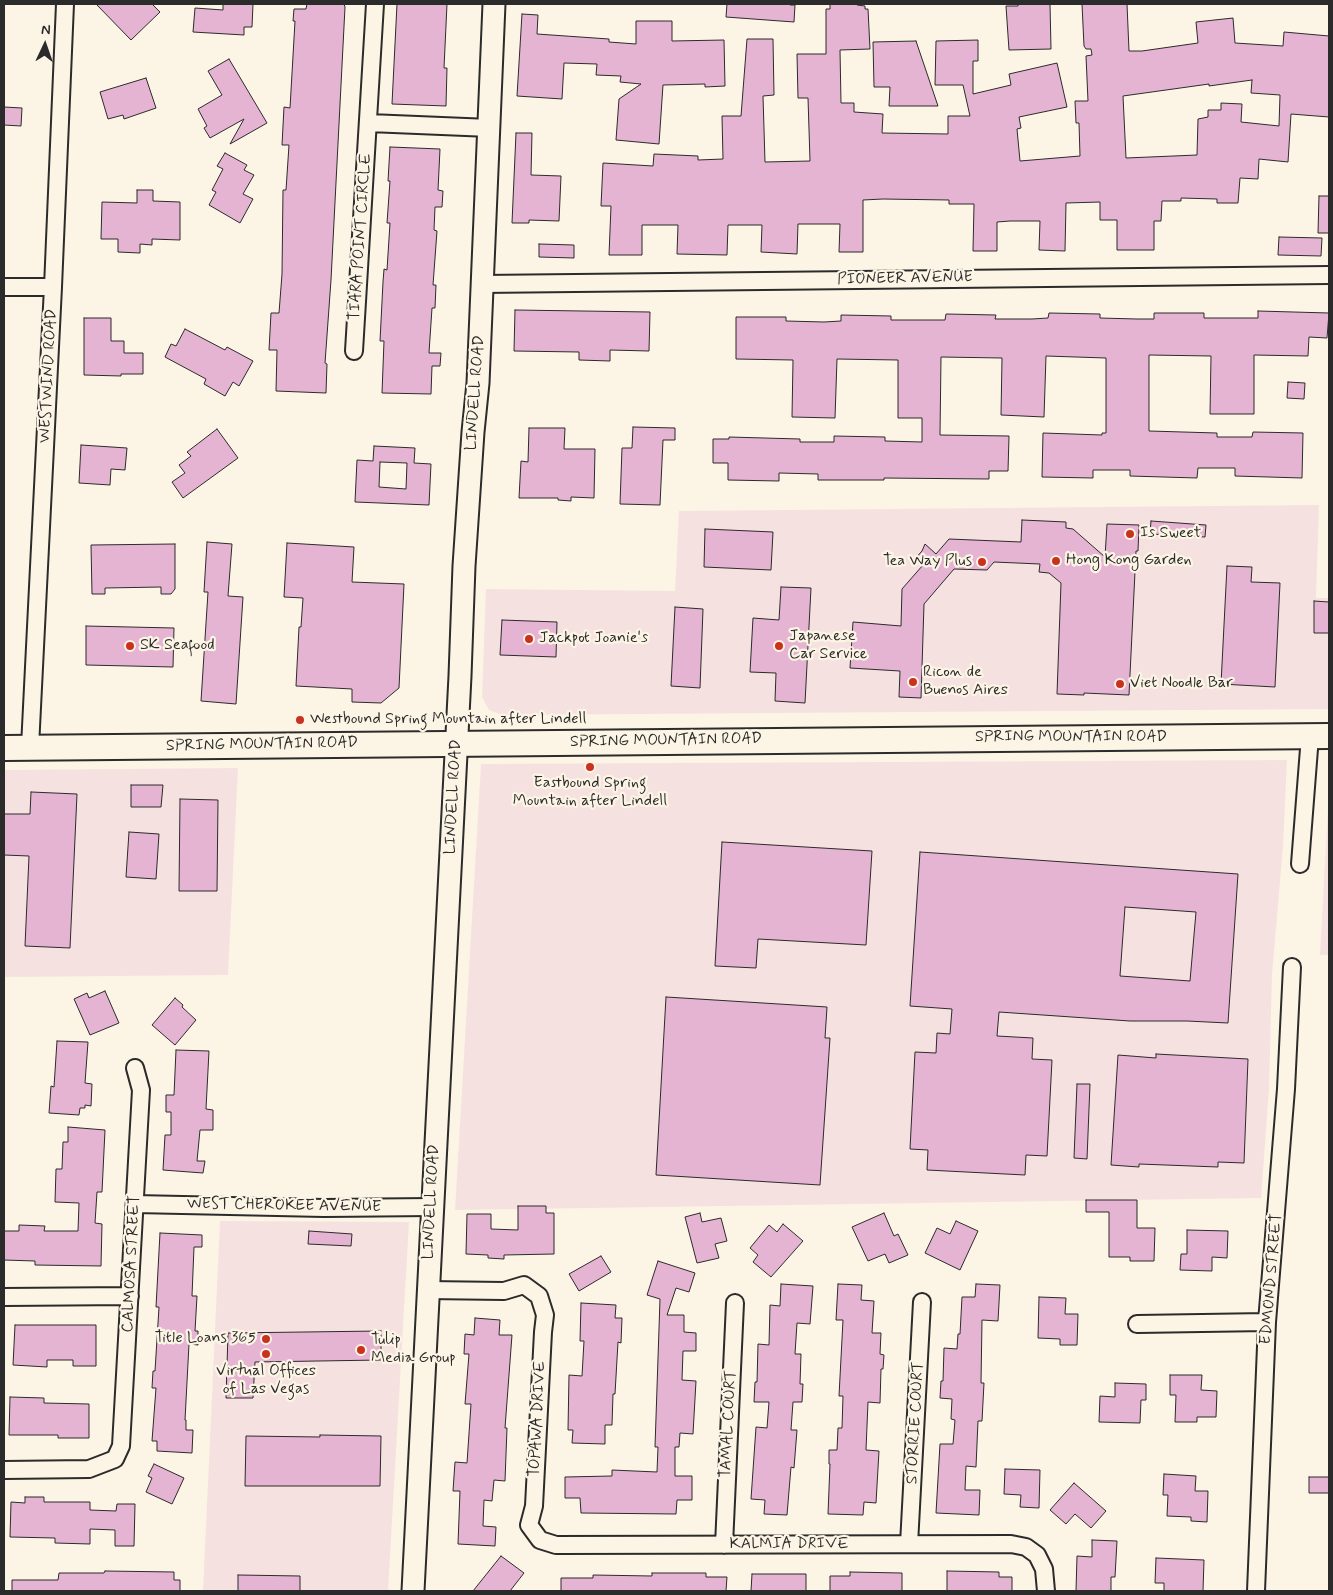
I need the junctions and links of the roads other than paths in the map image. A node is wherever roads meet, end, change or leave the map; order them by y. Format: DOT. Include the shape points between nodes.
graph roads {
  1 [pos="65,4"];
  2 [pos="376,4"];
  3 [pos="494,4"];
  4 [pos="369,123"];
  5 [pos="490,128"];
  6 [pos="1329,275"];
  7 [pos="481,284"];
  8 [pos="4,287"];
  9 [pos="53,287"];
  10 [pos="354,351"];
  11 [pos="1319,736"];
  12 [pos="457,743"];
  13 [pos="30,747"];
  14 [pos="4,748"];
  15 [pos="1300,864"];
  16 [pos="1292,967"];
  17 [pos="135,1068"];
  18 [pos="135,1204"];
  19 [pos="432,1207"];
  20 [pos="427,1290"];
  21 [pos="130,1296"];
  22 [pos="4,1297"];
  23 [pos="922,1302"];
  24 [pos="735,1303"];
  25 [pos="1267,1322"];
  26 [pos="1137,1324"];
  27 [pos="4,1470"];
  28 [pos="540,1540"];
  29 [pos="909,1544"];
  30 [pos="724,1545"];
  31 [pos="413,1591"];
  32 [pos="1046,1591"];
  33 [pos="1256,1591"];
  1 -- 9 [label="street, WESTWIND ROAD"];
  2 -- 4 [label="street, TIARA POINT CIRCLE"];
  3 -- 5 [label="street, LINDELL ROAD"];
  4 -- 5 [label="street"];
  4 -- 10 [label="street, TIARA POINT CIRCLE"];
  5 -- 7 [label="street, LINDELL ROAD"];
  6 -- 7 [label="street, PIONEER AVENUE"];
  7 -- 12 [label="street, LINDELL ROAD"];
  8 -- 9 [label="street"];
  9 -- 13 [label="street, WESTWIND ROAD"];
  11 -- 12 [label="main road, SPRING MOUNTAIN ROAD"];
  11 -- 15 [label="street"];
  12 -- 13 [label="main road, SPRING MOUNTAIN ROAD"];
  12 -- 19 [label="street, LINDELL ROAD"];
  13 -- 14 [label="main road, SPRING MOUNTAIN ROAD"];
  16 -- 25 [label="street, EDMOND STREET" via="1286,1088"];
  17 -- 18 [label="street, CALMOSA STREET" via="141,1090"];
  18 -- 19 [label="street, WEST CHEROKEE AVENUE"];
  18 -- 21 [label="street, CALMOSA STREET"];
  19 -- 20 [label="street, LINDELL ROAD"];
  20 -- 28 [label="street, TOPAWA DRIVE" via="504,1291 524,1286 539,1296 546,1315 534,1506 529,1525"];
  20 -- 31 [label="street, LINDELL ROAD"];
  21 -- 22 [label="street"];
  21 -- 27 [label="street, CALMOSA STREET" via="121,1446 115,1459 89,1469"];
  23 -- 29 [label="street, STORRIE COURT"];
  24 -- 30 [label="street, TAMAL COURT"];
  25 -- 26 [label="street"];
  25 -- 33 [label="street, EDMOND STREET"];
  28 -- 30 [label="street, KALMIA DRIVE" via="556,1546"];
  29 -- 30 [label="street, KALMIA DRIVE"];
  29 -- 32 [label="street, KALMIA DRIVE" via="1011,1544 1026,1547 1037,1555 1044,1569"];
}
